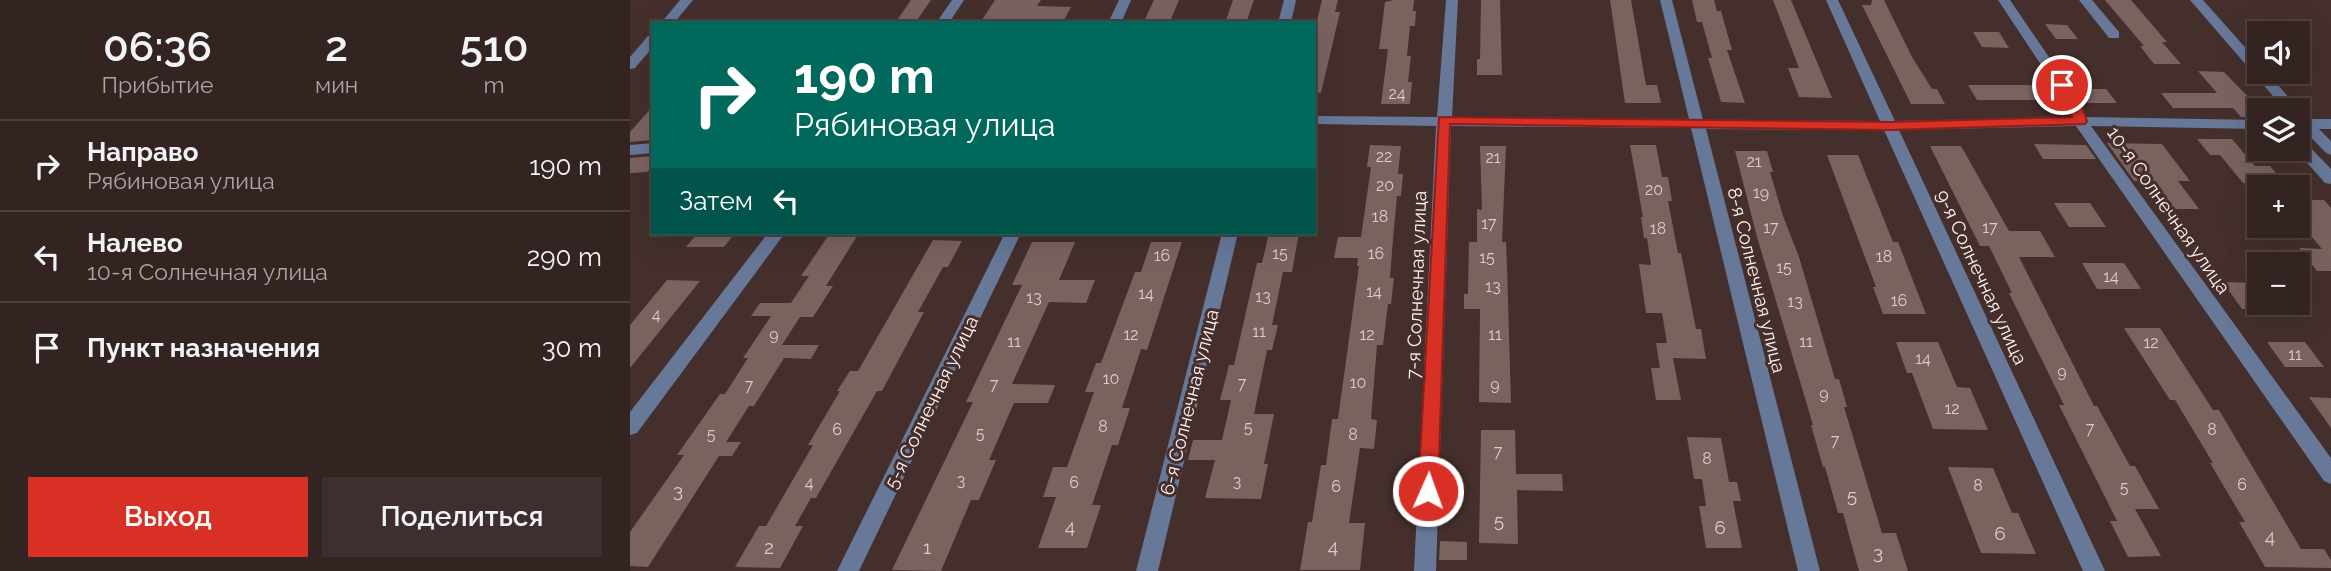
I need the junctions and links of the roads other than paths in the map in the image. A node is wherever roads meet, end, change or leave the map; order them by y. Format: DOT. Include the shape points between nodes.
graph roads {
  1 [pos="688,0"];
  2 [pos="958,0"];
  3 [pos="1125,0"];
  4 [pos="1290,0"];
  5 [pos="1452,0"];
  6 [pos="1666,0"];
  7 [pos="1832,0"];
  8 [pos="2004,0"];
  9 [pos="2085,0"];
  10 [pos="2196,0"];
  11 [pos="669,21"];
  12 [pos="943,21"];
  13 [pos="1115,21"];
  14 [pos="1285,21"];
  15 [pos="2114,35"];
  16 [pos="651,41"];
  17 [pos="630,65"];
  18 [pos="2282,98"];
  19 [pos="1316,120"];
  20 [pos="1444,120"];
  21 [pos="2080,121"];
  22 [pos="1696,122"];
  23 [pos="2310,122"];
  24 [pos="2247,124"];
  25 [pos="2331,124"];
  26 [pos="1890,126"];
  27 [pos="2310,130"];
  28 [pos="651,148"];
  29 [pos="630,150"];
  30 [pos="2331,150"];
  31 [pos="2310,156"];
  32 [pos="2331,179"];
  33 [pos="775,235"];
  34 [pos="1012,235"];
  35 [pos="1230,235"];
  36 [pos="630,427"];
  37 [pos="2331,475"];
  38 [pos="848,571"];
  39 [pos="1147,571"];
  40 [pos="1425,571"];
  41 [pos="1809,571"];
  42 [pos="2094,571"];
  1 -- 11 [label="street"];
  2 -- 12 [label="street"];
  3 -- 13 [label="street"];
  4 -- 14 [label="street"];
  5 -- 20 [label="street, 7-я Солнечная улица"];
  6 -- 22 [label="street, 8-я Солнечная улица"];
  7 -- 26 [label="street, 9-я Солнечная улица"];
  8 -- 21 [label="street, 10-я Солнечная улица" via="2076,107"];
  9 -- 15 [label="street"];
  10 -- 18 [label="street"];
  16 -- 17 [label="street"];
  19 -- 20 [label="street"];
  20 -- 22 [label="street"];
  20 -- 40 [label="street, 7-я Солнечная улица"];
  21 -- 24 [label="street"];
  21 -- 26 [label="street"];
  21 -- 37 [label="street, 10-я Солнечная улица"];
  22 -- 26 [label="street"];
  22 -- 41 [label="street, 8-я Солнечная улица"];
  23 -- 25 [label="street"];
  26 -- 42 [label="street, 9-я Солнечная улица"];
  27 -- 30 [label="street"];
  28 -- 29 [label="street"];
  31 -- 32 [label="street"];
  33 -- 36 [label="street"];
  34 -- 38 [label="street, 5-я Солнечная улица"];
  35 -- 39 [label="street, 6-я Солнечная улица"];
}
